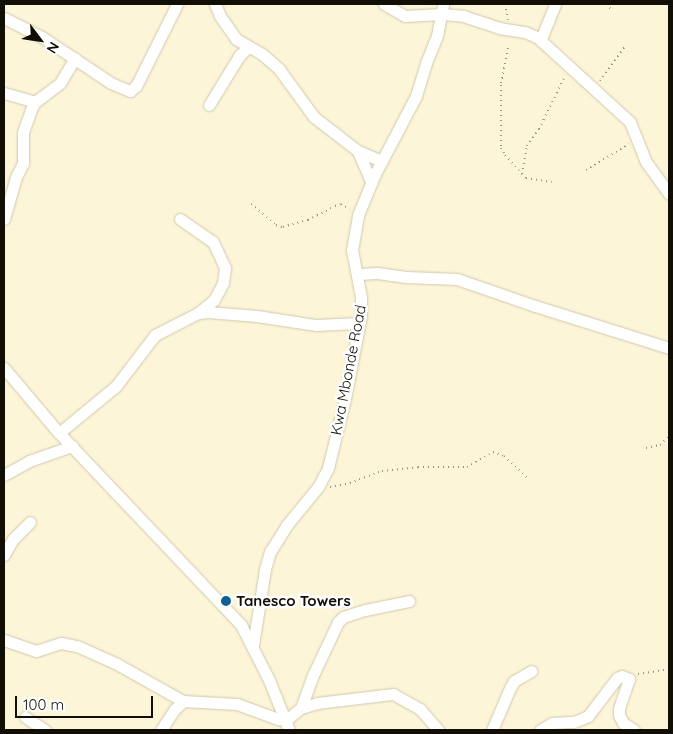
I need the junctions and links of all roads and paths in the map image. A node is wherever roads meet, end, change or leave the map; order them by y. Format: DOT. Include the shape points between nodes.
graph roads {
  1 [pos="177,4"];
  2 [pos="215,4"];
  3 [pos="384,4"];
  4 [pos="505,4"];
  5 [pos="555,4"];
  6 [pos="606,4"];
  7 [pos="442,9"];
  8 [pos="613,11"];
  9 [pos="4,18"];
  10 [pos="509,30"];
  11 [pos="541,39"];
  12 [pos="626,45"];
  13 [pos="248,47"];
  14 [pos="508,48"];
  15 [pos="75,58"];
  16 [pos="569,67"];
  17 [pos="594,90"];
  18 [pos="4,93"];
  19 [pos="35,102"];
  20 [pos="208,105"];
  21 [pos="638,139"];
  22 [pos="358,150"];
  23 [pos="382,161"];
  24 [pos="586,170"];
  25 [pos="522,174"];
  26 [pos="371,182"];
  27 [pos="552,182"];
  28 [pos="669,194"];
  29 [pos="252,204"];
  30 [pos="358,215"];
  31 [pos="4,219"];
  32 [pos="180,219"];
  33 [pos="358,274"];
  34 [pos="198,313"];
  35 [pos="359,323"];
  36 [pos="669,348"];
  37 [pos="4,368"];
  38 [pos="9,381"];
  39 [pos="59,433"];
  40 [pos="669,436"];
  41 [pos="72,446"];
  42 [pos="646,448"];
  43 [pos="4,475"];
  44 [pos="530,479"];
  45 [pos="318,487"];
  46 [pos="30,522"];
  47 [pos="4,555"];
  48 [pos="409,601"];
  49 [pos="4,640"];
  50 [pos="252,645"];
  51 [pos="669,669"];
  52 [pos="531,671"];
  53 [pos="629,679"];
  54 [pos="183,701"];
  55 [pos="301,708"];
  56 [pos="25,717"];
  57 [pos="287,725"];
  58 [pos="45,730"];
  59 [pos="160,730"];
  60 [pos="438,730"];
  61 [pos="492,730"];
  62 [pos="540,730"];
  63 [pos="634,730"];
  1 -- 15 [label="street" via="132,90 116,86"];
  2 -- 13 [label="street" via="225,24"];
  3 -- 7 [label="street" via="405,16"];
  4 -- 10 [label="path"];
  5 -- 11 [label="street"];
  6 -- 8 [label="path"];
  7 -- 10 [label="street"];
  7 -- 23 [label="street, Kwa Mbonde Road" via="437,36 416,96"];
  9 -- 15 [label="street"];
  10 -- 11 [label="street"];
  11 -- 16 [label="street"];
  12 -- 17 [label="path"];
  13 -- 20 [label="street"];
  13 -- 22 [label="street" via="279,69 314,117"];
  14 -- 25 [label="path" via="501,85 501,148"];
  15 -- 19 [label="street" via="60,83"];
  16 -- 17 [label="street"];
  16 -- 25 [label="path" via="539,129 527,146"];
  17 -- 21 [label="street" via="630,122"];
  18 -- 19 [label="street"];
  19 -- 31 [label="street" via="23,132 23,163"];
  21 -- 24 [label="path"];
  21 -- 28 [label="street" via="646,162"];
  22 -- 23 [label="street"];
  22 -- 26 [label="street"];
  23 -- 26 [label="street, Kwa Mbonde Road"];
  25 -- 27 [label="path" via="530,180"];
  26 -- 30 [label="street, Kwa Mbonde Road"];
  29 -- 30 [label="path" via="282,228 341,204"];
  30 -- 33 [label="street, Kwa Mbonde Road" via="352,250"];
  32 -- 34 [label="street" via="213,242 225,268 223,283 214,300"];
  33 -- 35 [label="street, Kwa Mbonde Road" via="361,297"];
  33 -- 36 [label="street" via="377,272 457,279"];
  34 -- 35 [label="street" via="257,316 316,325"];
  34 -- 39 [label="street" via="155,335 116,386"];
  35 -- 45 [label="street, Kwa Mbonde Road" via="328,468"];
  37 -- 38 [label="street"];
  38 -- 39 [label="street"];
  39 -- 41 [label="street"];
  40 -- 42 [label="path" via="660,445"];
  41 -- 43 [label="street"];
  41 -- 50 [label="street" via="232,614"];
  44 -- 45 [label="path" via="504,456 493,452 467,467 382,471 338,486"];
  45 -- 50 [label="street, Kwa Mbonde Road" via="270,552"];
  46 -- 47 [label="street" via="13,539"];
  48 -- 55 [label="street" via="365,610 338,622"];
  49 -- 54 [label="street" via="36,651 61,643 77,646"];
  50 -- 57 [label="street"];
  51 -- 53 [label="path" via="638,674"];
  52 -- 61 [label="street" via="514,681"];
  53 -- 62 [label="street" via="619,676 588,716 574,722 552,723"];
  53 -- 63 [label="street" via="619,712 623,724"];
  54 -- 57 [label="street" via="237,704"];
  54 -- 59 [label="street"];
  55 -- 57 [label="street"];
  55 -- 60 [label="street" via="317,703 393,694 420,709"];
  56 -- 58 [label="street"];
}
